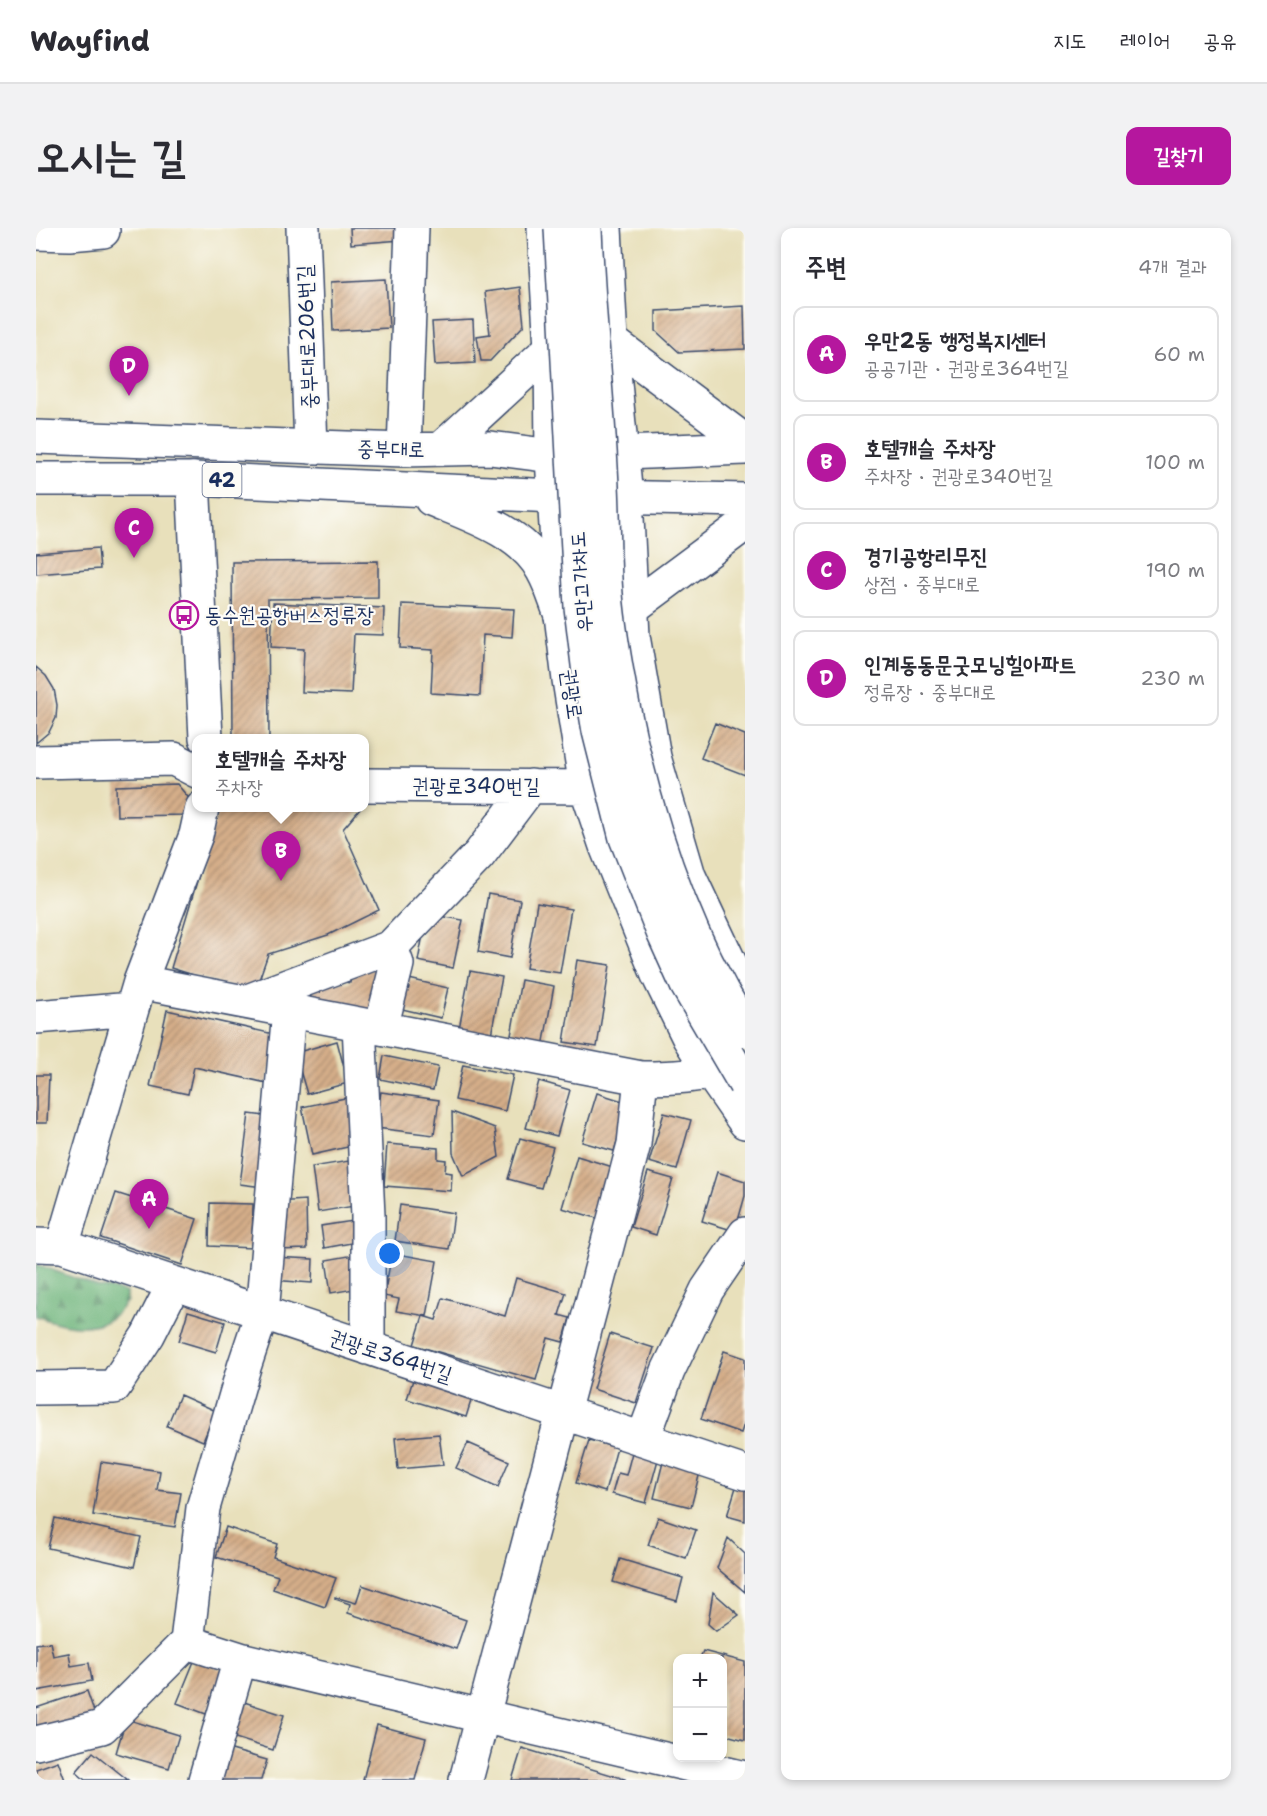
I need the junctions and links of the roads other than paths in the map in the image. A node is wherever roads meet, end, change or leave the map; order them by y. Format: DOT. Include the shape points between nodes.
graph roads {
  1 [pos="303,228"];
  2 [pos="412,228"];
  3 [pos="543,228"];
  4 [pos="561,228"];
  5 [pos="585,228"];
  6 [pos="605,228"];
  7 [pos="103,231"];
  8 [pos="36,233"];
  9 [pos="610,341"];
  10 [pos="551,348"];
  11 [pos="36,437"];
  12 [pos="745,441"];
  13 [pos="311,447"];
  14 [pos="745,448"];
  15 [pos="441,449"];
  16 [pos="404,450"];
  17 [pos="622,452"];
  18 [pos="552,456"];
  19 [pos="193,478"];
  20 [pos="36,479"];
  21 [pos="408,489"];
  22 [pos="555,496"];
  23 [pos="626,498"];
  24 [pos="745,500"];
  25 [pos="745,524"];
  26 [pos="632,608"];
  27 [pos="561,615"];
  28 [pos="206,734"];
  29 [pos="36,762"];
  30 [pos="192,768"];
  31 [pos="369,785"];
  32 [pos="531,786"];
  33 [pos="586,787"];
  34 [pos="201,812"];
  35 [pos="391,947"];
  36 [pos="745,989"];
  37 [pos="136,996"];
  38 [pos="245,1002"];
  39 [pos="289,1010"];
  40 [pos="36,1017"];
  41 [pos="370,1026"];
  42 [pos="745,1030"];
  43 [pos="745,1061"];
  44 [pos="711,1073"];
  45 [pos="641,1078"];
  46 [pos="745,1084"];
  47 [pos="745,1122"];
  48 [pos="745,1234"];
  49 [pos="49,1246"];
  50 [pos="174,1284"];
  51 [pos="262,1313"];
  52 [pos="368,1348"];
  53 [pos="36,1388"];
  54 [pos="562,1412"];
  55 [pos="643,1440"];
  56 [pos="745,1473"];
  57 [pos="187,1642"];
  58 [pos="240,1659"];
  59 [pos="483,1716"];
  60 [pos="36,1743"];
  61 [pos="736,1777"];
  62 [pos="205,1780"];
  63 [pos="466,1780"];
  1 -- 13 [label="street, 중부대로206번길"];
  2 -- 16 [label="street"];
  3 -- 10 [label="street, 권광로"];
  4 -- 46 [label="street, 우만고가차도, bridge" via="582,607 599,731 626,838 663,932 687,985"];
  5 -- 42 [label="street, 우만고가차도, bridge" via="603,486 606,594 634,761 666,868 695,940"];
  6 -- 9 [label="street"];
  7 -- 8 [label="street"];
  9 -- 12 [label="street"];
  9 -- 17 [label="street"];
  10 -- 15 [label="street"];
  10 -- 18 [label="street, 권광로"];
  11 -- 13 [label="street, 중부대로 / 42"];
  13 -- 16 [label="street, 중부대로 / 42"];
  14 -- 17 [label="street, 중부대로 / 42"];
  15 -- 16 [label="street, 중부대로 / 42"];
  15 -- 18 [label="street, 중부대로 / 42" via="490,448"];
  17 -- 18 [label="street, 중부대로 / 42"];
  17 -- 23 [label="street"];
  18 -- 22 [label="street, 권광로"];
  19 -- 20 [label="street, 중부대로 / 42"];
  19 -- 21 [label="street, 중부대로 / 42"];
  19 -- 28 [label="street"];
  21 -- 22 [label="street, 중부대로 / 42"];
  21 -- 27 [label="street" via="490,523 525,548 543,570"];
  22 -- 23 [label="street, 중부대로 / 42"];
  22 -- 27 [label="street, 권광로"];
  23 -- 24 [label="street, 중부대로 / 42"];
  23 -- 26 [label="street"];
  25 -- 26 [label="street"];
  26 -- 36 [label="street" via="633,636 654,757 682,855"];
  27 -- 33 [label="street, 권광로"];
  29 -- 30 [label="street" via="174,759"];
  31 -- 32 [label="street, 권광로340번길"];
  32 -- 33 [label="street, 권광로340번길"];
  32 -- 35 [label="street" via="479,855"];
  33 -- 44 [label="street, 권광로" via="658,975"];
  34 -- 37 [label="street" via="196,835"];
  35 -- 38 [label="street"];
  35 -- 41 [label="street" via="397,964"];
  37 -- 38 [label="street"];
  37 -- 40 [label="street"];
  37 -- 49 [label="street"];
  38 -- 39 [label="street"];
  39 -- 41 [label="street"];
  39 -- 51 [label="street"];
  41 -- 45 [label="street"];
  41 -- 52 [label="street"];
  43 -- 44 [label="street"];
  44 -- 45 [label="street"];
  44 -- 47 [label="street, 권광로"];
  45 -- 54 [label="street" via="634,1144"];
  48 -- 55 [label="street" via="707,1290 668,1371"];
  49 -- 50 [label="street, 권광로364번길"];
  50 -- 51 [label="street, 권광로364번길"];
  50 -- 53 [label="street" via="148,1335 114,1387"];
  51 -- 52 [label="street, 권광로364번길"];
  51 -- 57 [label="street" via="203,1508"];
  52 -- 54 [label="street, 권광로364번길"];
  54 -- 55 [label="street, 권광로364번길"];
  54 -- 59 [label="street"];
  55 -- 56 [label="street, 권광로364번길"];
  57 -- 58 [label="street"];
  57 -- 60 [label="street" via="102,1727"];
  58 -- 59 [label="street"];
  58 -- 62 [label="street"];
  59 -- 61 [label="street"];
  59 -- 63 [label="street"];
}
